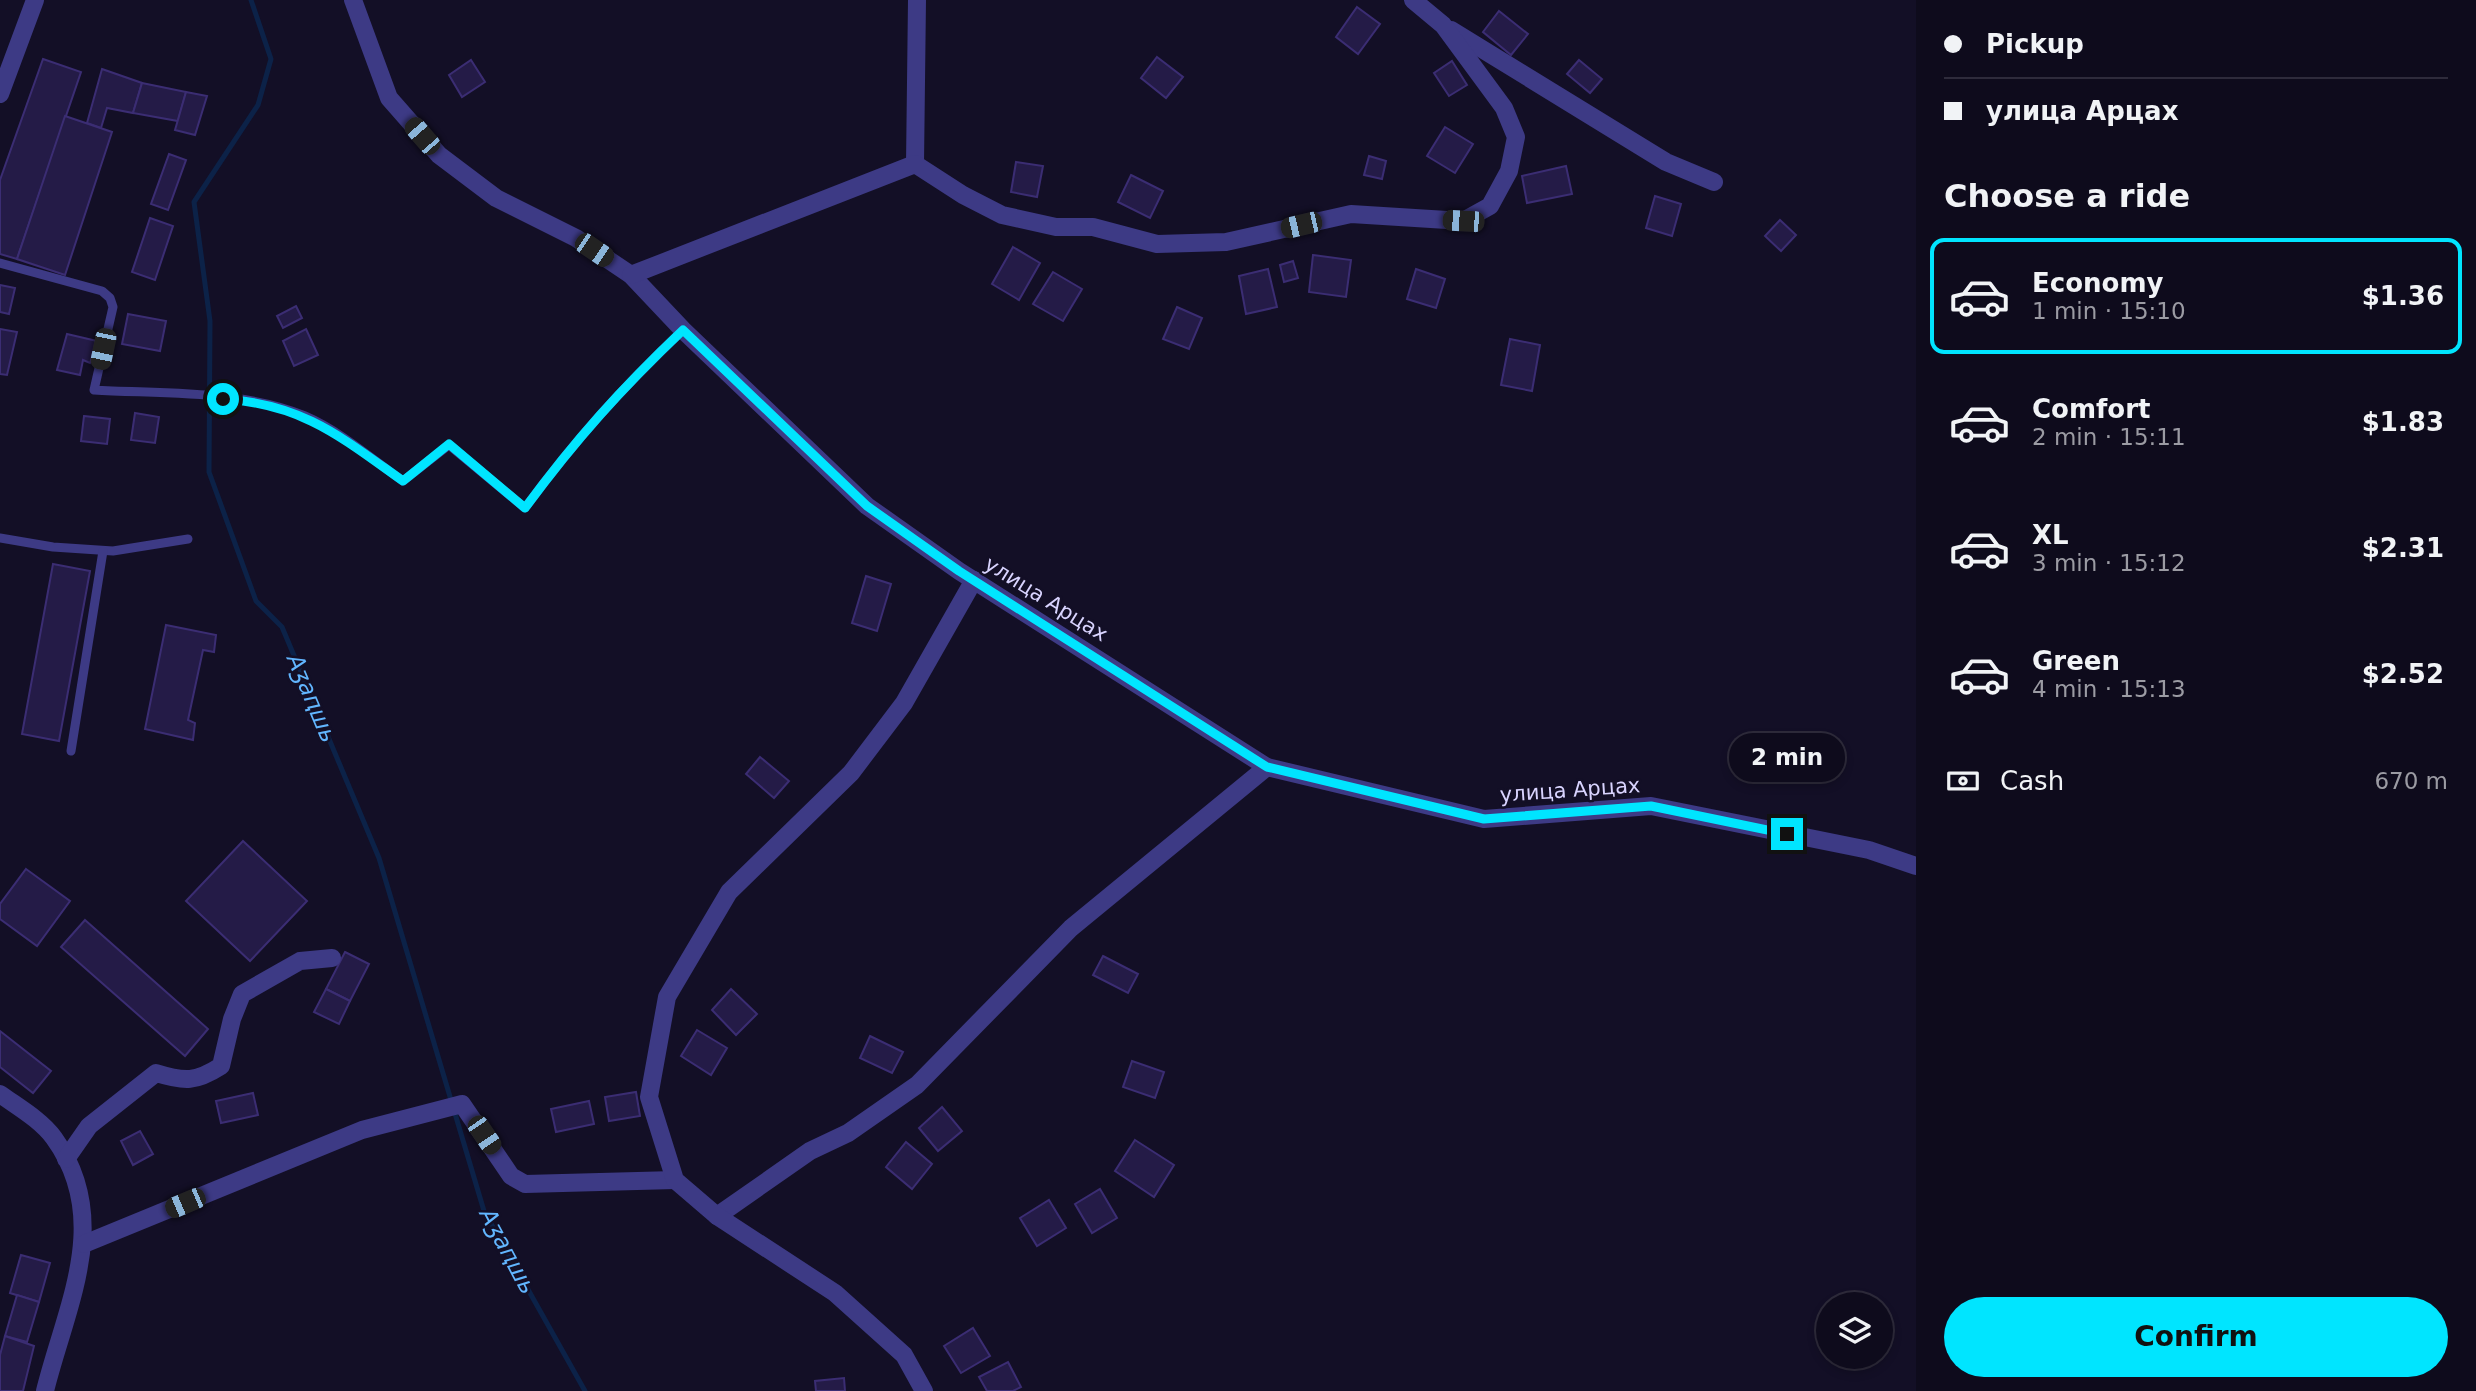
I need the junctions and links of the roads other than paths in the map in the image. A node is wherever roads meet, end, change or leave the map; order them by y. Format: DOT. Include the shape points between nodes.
graph roads {
  1 [pos="35,0"];
  2 [pos="353,0"];
  3 [pos="917,0"];
  4 [pos="1413,0"];
  5 [pos="1443,24"];
  6 [pos="0,94"];
  7 [pos="915,164"];
  8 [pos="1714,182"];
  9 [pos="0,263"];
  10 [pos="631,275"];
  11 [pos="683,330"];
  12 [pos="0,538"];
  13 [pos="188,539"];
  14 [pos="103,551"];
  15 [pos="974,580"];
  16 [pos="71,751"];
  17 [pos="1267,767"];
  18 [pos="1916,866"];
  19 [pos="332,958"];
  20 [pos="0,1094"];
  21 [pos="66,1159"];
  22 [pos="675,1180"];
  23 [pos="718,1216"];
  24 [pos="84,1244"];
  25 [pos="45,1391"];
  26 [pos="924,1391"];
  1 -- 6 [label="street"];
  2 -- 10 [label="street, улица Арцах" via="389,98 439,155 496,198 576,238"];
  3 -- 7 [label="street"];
  4 -- 5 [label="street"];
  5 -- 7 [label="street" via="1504,108 1516,137 1509,171 1490,206 1463,221 1351,214 1226,242 1157,244 1093,227 1056,226 1002,215"];
  5 -- 8 [label="street" via="1666,162"];
  7 -- 10 [label="street"];
  9 -- 11 [label="lane" via="102,291 110,298 113,307 94,390 285,408 309,418 403,481 449,444 525,508 574,441"];
  10 -- 11 [label="street, улица Арцах"];
  11 -- 15 [label="street, улица Арцах" via="867,506"];
  12 -- 14 [label="lane"];
  13 -- 14 [label="lane"];
  14 -- 16 [label="lane"];
  15 -- 17 [label="street, улица Арцах"];
  15 -- 22 [label="street" via="904,703 851,774 729,892 667,997 649,1097"];
  17 -- 18 [label="street, улица Арцах" via="1484,819 1651,806 1868,850"];
  17 -- 23 [label="street" via="1072,928 916,1085"];
  19 -- 21 [label="street" via="300,961 242,994 221,1066 201,1079 156,1073 89,1126"];
  20 -- 21 [label="street" via="53,1136"];
  21 -- 24 [label="street" via="83,1215"];
  22 -- 23 [label="street"];
  22 -- 24 [label="street" via="525,1184 511,1176 462,1104 362,1130"];
  23 -- 26 [label="street" via="835,1293 904,1355"];
  24 -- 25 [label="street"];
}
